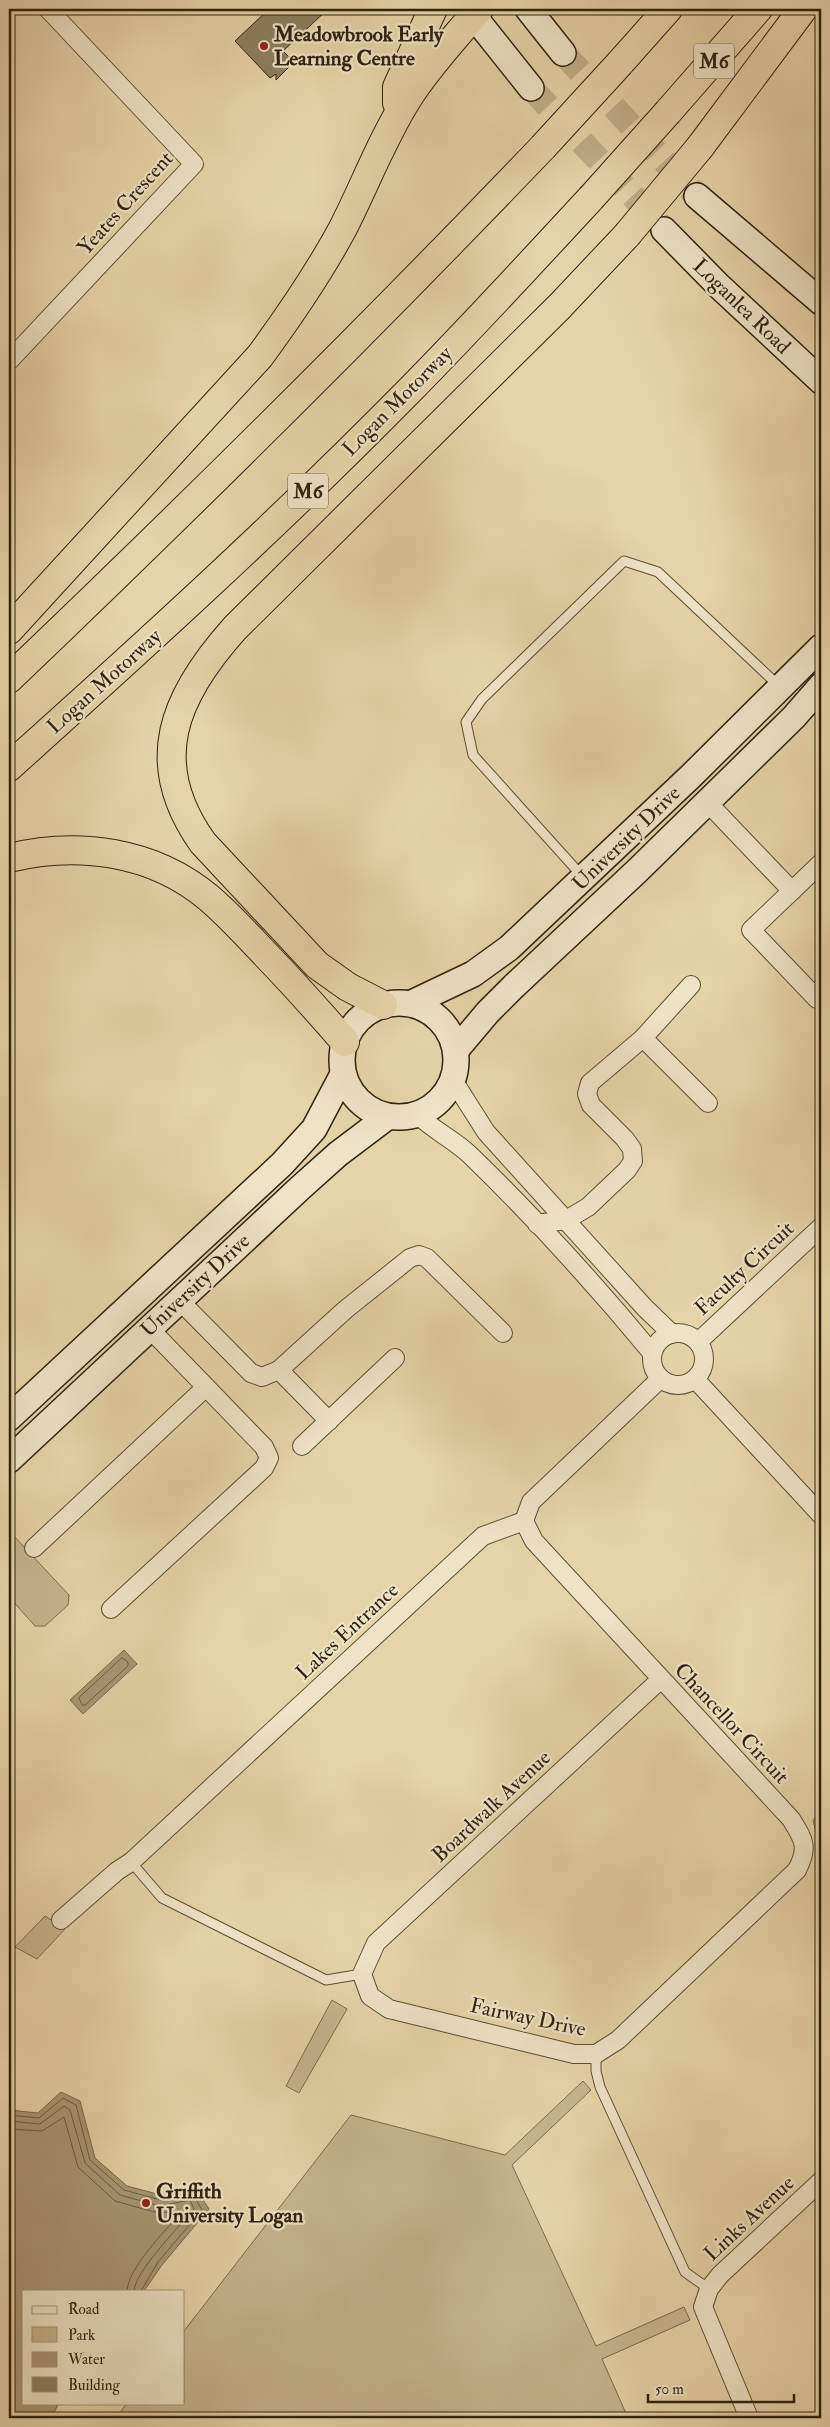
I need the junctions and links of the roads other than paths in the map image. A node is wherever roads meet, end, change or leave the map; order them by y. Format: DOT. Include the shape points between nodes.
graph roads {
  1 [pos="48,9"];
  2 [pos="433,9"];
  3 [pos="528,9"];
  4 [pos="668,9"];
  5 [pos="758,9"];
  6 [pos="803,9"];
  7 [pos="473,11"];
  8 [pos="564,53"];
  9 [pos="531,88"];
  10 [pos="397,117"];
  11 [pos="697,196"];
  12 [pos="664,230"];
  13 [pos="821,302"];
  14 [pos="9,361"];
  15 [pos="821,381"];
  16 [pos="9,630"];
  17 [pos="821,647"];
  18 [pos="9,679"];
  19 [pos="821,686"];
  20 [pos="782,688"];
  21 [pos="9,767"];
  22 [pos="707,802"];
  23 [pos="9,858"];
  24 [pos="821,863"];
  25 [pos="584,878"];
  26 [pos="792,891"];
  27 [pos="691,985"];
  28 [pos="817,998"];
  29 [pos="412,1003"];
  30 [pos="383,1005"];
  31 [pos="643,1038"];
  32 [pos="345,1042"];
  33 [pos="456,1050"];
  34 [pos="343,1074"];
  35 [pos="453,1080"];
  36 [pos="708,1103"];
  37 [pos="418,1115"];
  38 [pos="387,1117"];
  39 [pos="566,1220"];
  40 [pos="537,1224"];
  41 [pos="821,1227"];
  42 [pos="179,1300"];
  43 [pos="149,1328"];
  44 [pos="503,1333"];
  45 [pos="672,1334"];
  46 [pos="698,1342"];
  47 [pos="652,1353"];
  48 [pos="395,1358"];
  49 [pos="279,1370"];
  50 [pos="660,1379"];
  51 [pos="695,1379"];
  52 [pos="206,1387"];
  53 [pos="9,1418"];
  54 [pos="329,1421"];
  55 [pos="302,1446"];
  56 [pos="9,1460"];
  57 [pos="821,1515"];
  58 [pos="524,1522"];
  59 [pos="34,1548"];
  60 [pos="110,1609"];
  61 [pos="662,1679"];
  62 [pos="131,1862"];
  63 [pos="61,1920"];
  64 [pos="362,1974"];
  65 [pos="596,2054"];
  66 [pos="821,2181"];
  67 [pos="709,2289"];
  68 [pos="750,2418"];
  1 -- 14 [label="street, Yeates Crescent" via="194,164"];
  2 -- 10 [label="highway" via="397,87"];
  3 -- 8 [label="main road"];
  4 -- 18 [label="highway, bridge" via="544,147 452,242"];
  5 -- 21 [label="highway, Logan Motorway / M6, bridge" via="591,198 409,391 195,598"];
  6 -- 30 [label="highway, bridge" via="700,147 627,235 567,300 235,628 193,681 179,713 173,743 174,772 176,791 189,824 317,966"];
  7 -- 9 [label="main road"];
  7 -- 10 [label="highway"];
  10 -- 16 [label="highway" via="338,236 295,307 260,356"];
  11 -- 13 [label="main road"];
  12 -- 15 [label="main road, Loganlea Road"];
  17 -- 20 [label="main road, University Drive"];
  19 -- 22 [label="main road, University Drive"];
  20 -- 25 [label="main road, University Drive"];
  20 -- 25 [label="lane" via="658,572 624,562 482,699 466,722 473,756"];
  22 -- 26 [label="street"];
  22 -- 33 [label="main road, University Drive" via="514,986"];
  23 -- 32 [label="highway" via="39,851 99,851 130,857 189,883 228,915"];
  24 -- 26 [label="street"];
  25 -- 29 [label="main road, University Drive" via="490,963"];
  26 -- 28 [label="street" via="751,930"];
  27 -- 31 [label="street"];
  29 -- 30 [label="main road"];
  29 -- 33 [label="main road" via="441,1020 451,1034"];
  30 -- 32 [label="main road" via="366,1013 353,1025"];
  31 -- 36 [label="street"];
  31 -- 39 [label="street" via="590,1083 587,1094 591,1105 632,1149 633,1161 588,1207"];
  32 -- 34 [label="main road"];
  33 -- 35 [label="main road" via="457,1066"];
  34 -- 38 [label="main road" via="359,1102"];
  34 -- 53 [label="main road, University Drive" via="314,1128 282,1164"];
  35 -- 37 [label="main road" via="445,1095"];
  35 -- 39 [label="street" via="486,1132"];
  37 -- 38 [label="main road"];
  37 -- 40 [label="street" via="469,1154"];
  38 -- 42 [label="main road, University Drive" via="338,1154"];
  39 -- 40 [label="street"];
  39 -- 45 [label="street"];
  40 -- 47 [label="street"];
  41 -- 46 [label="street, Faculty Circuit"];
  42 -- 43 [label="main road, University Drive"];
  42 -- 49 [label="street" via="251,1373 262,1377"];
  43 -- 52 [label="street"];
  43 -- 56 [label="main road, University Drive"];
  44 -- 49 [label="street" via="427,1258 419,1255 410,1258 359,1299"];
  45 -- 46 [label="street" via="690,1336"];
  45 -- 47 [label="street" via="663,1338"];
  46 -- 51 [label="street" via="704,1364"];
  47 -- 50 [label="street" via="652,1364"];
  48 -- 54 [label="street"];
  49 -- 54 [label="street"];
  50 -- 51 [label="street" via="675,1386"];
  50 -- 58 [label="street" via="531,1502"];
  51 -- 57 [label="street"];
  52 -- 59 [label="street"];
  52 -- 60 [label="street" via="264,1448 269,1458 264,1468"];
  54 -- 55 [label="street"];
  58 -- 61 [label="street, Chancellor Circuit" via="534,1540"];
  58 -- 62 [label="street, Lakes Entrance" via="483,1536"];
  61 -- 64 [label="street, Boardwalk Avenue" via="376,1943"];
  61 -- 65 [label="street, Chancellor Circuit" via="791,1819 802,1838 805,1856 797,1870 776,1891 618,2040"];
  62 -- 63 [label="street, Lakes Entrance"];
  62 -- 64 [label="lane" via="162,1898 326,1980"];
  64 -- 65 [label="street, Fairway Drive" via="370,1996 388,2009 574,2054"];
  65 -- 67 [label="lane, Fairway Drive" via="600,2088 685,2272"];
  66 -- 67 [label="street, Links Avenue"];
  67 -- 68 [label="street" via="704,2307"];
}
